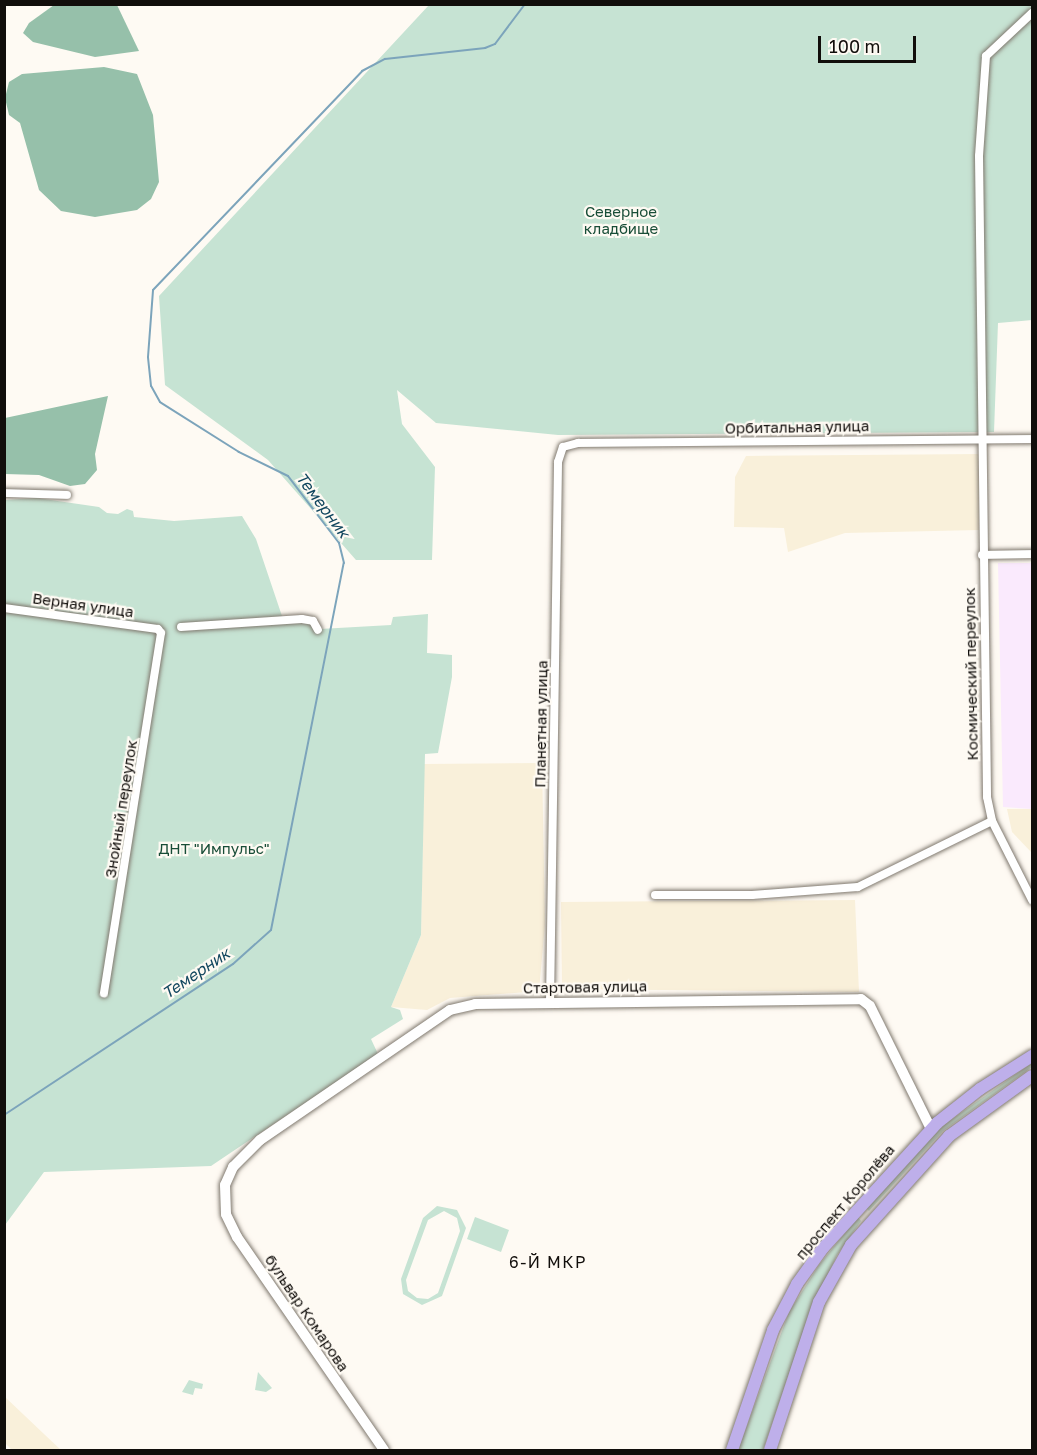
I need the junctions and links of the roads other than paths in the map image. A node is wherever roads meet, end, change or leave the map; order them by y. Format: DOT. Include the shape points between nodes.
graph roads {
  1 [pos="1032,13"];
  2 [pos="983,438"];
  3 [pos="1032,439"];
  4 [pos="563,447"];
  5 [pos="4,493"];
  6 [pos="67,495"];
  7 [pos="1032,554"];
  8 [pos="982,555"];
  9 [pos="4,608"];
  10 [pos="181,627"];
  11 [pos="158,629"];
  12 [pos="318,630"];
  13 [pos="992,821"];
  14 [pos="655,895"];
  15 [pos="1032,900"];
  16 [pos="104,994"];
  17 [pos="550,1003"];
  18 [pos="1032,1056"];
  19 [pos="1032,1076"];
  20 [pos="931,1129"];
  21 [pos="225,1185"];
  22 [pos="859,1206"];
  23 [pos="872,1220"];
  24 [pos="384,1450"];
  25 [pos="732,1450"];
  26 [pos="770,1450"];
  1 -- 2 [label="street, Космический переулок" via="986,56 982,87"];
  2 -- 3 [label="street, Орбитальная улица"];
  2 -- 4 [label="street, Орбитальная улица" via="578,443"];
  2 -- 8 [label="street, Космический переулок"];
  4 -- 17 [label="street, Планетная улица" via="558,462"];
  5 -- 6 [label="street"];
  7 -- 8 [label="street"];
  8 -- 13 [label="street, Космический переулок" via="987,797"];
  9 -- 11 [label="street, Верная улица"];
  10 -- 12 [label="street" via="302,619 313,621"];
  11 -- 16 [label="street, Знойный переулок" via="161,648"];
  13 -- 14 [label="street" via="858,887 752,895"];
  13 -- 15 [label="street, Космический переулок"];
  17 -- 20 [label="street, Стартовая улица" via="861,999 870,1006"];
  17 -- 21 [label="street, Стартовая улица" via="475,1004 450,1010 260,1140 233,1167"];
  18 -- 20 [label="main road, проспект Королёва" via="980,1089"];
  19 -- 23 [label="main road" via="949,1136"];
  20 -- 22 [label="main road, проспект Королёва"];
  21 -- 24 [label="street, бульвар Комарова" via="226,1214 237,1237"];
  22 -- 23 [label="main road" via="863,1217"];
  22 -- 25 [label="main road, проспект Королёва" via="818,1255 783,1308"];
  23 -- 26 [label="main road" via="842,1259 819,1302"];
}
